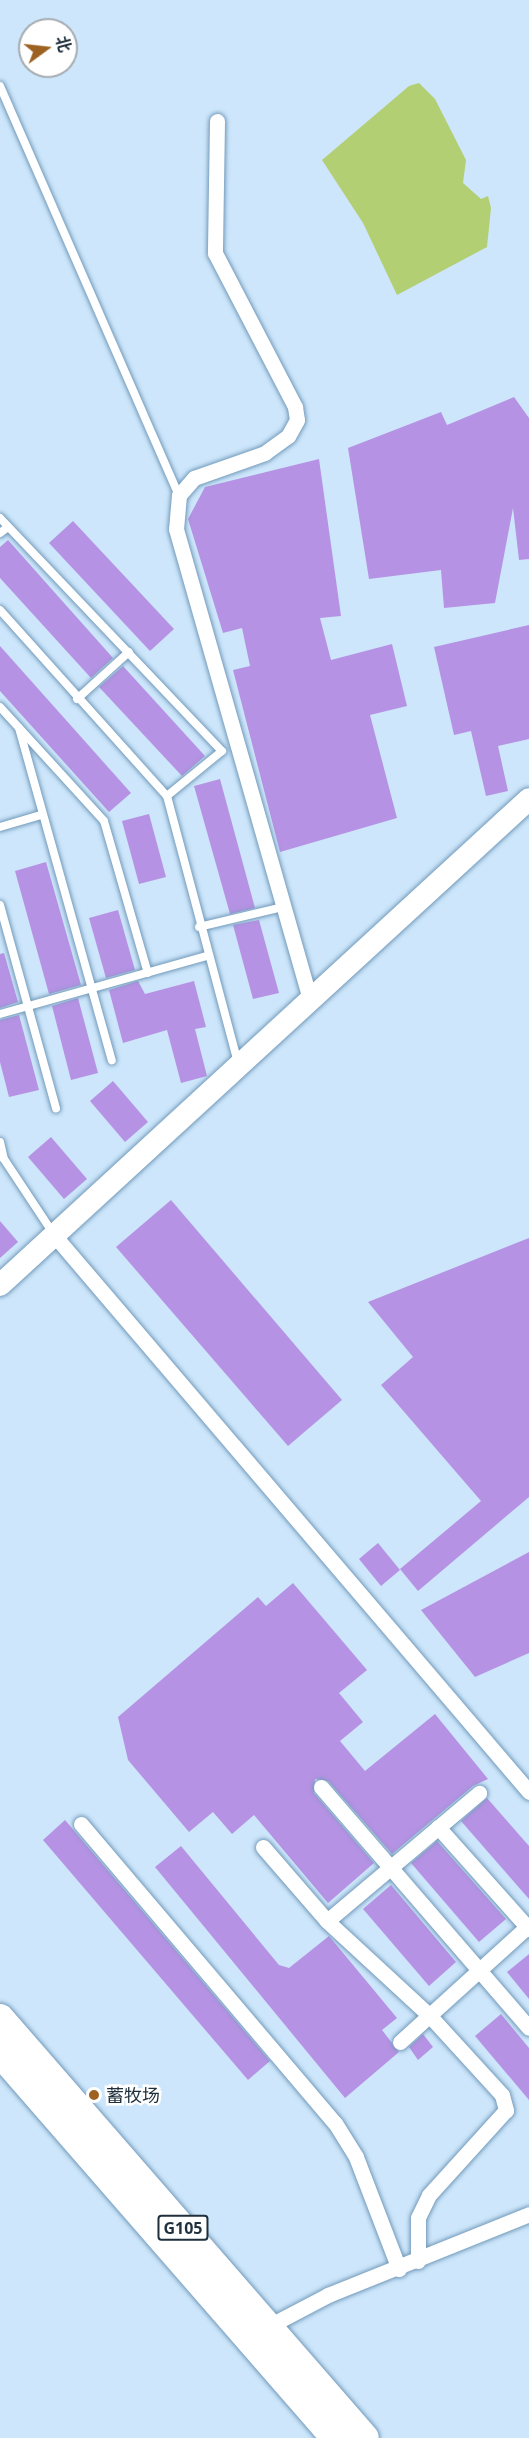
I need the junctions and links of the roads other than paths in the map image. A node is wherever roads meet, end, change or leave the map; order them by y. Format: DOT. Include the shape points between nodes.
graph roads {
  1 [pos="0,86"];
  2 [pos="217,121"];
  3 [pos="179,495"];
  4 [pos="0,518"];
  5 [pos="8,527"];
  6 [pos="0,533"];
  7 [pos="0,610"];
  8 [pos="129,652"];
  9 [pos="77,699"];
  10 [pos="0,707"];
  11 [pos="19,728"];
  12 [pos="167,796"];
  13 [pos="529,799"];
  14 [pos="41,815"];
  15 [pos="0,827"];
  16 [pos="0,905"];
  17 [pos="283,907"];
  18 [pos="199,927"];
  19 [pos="207,956"];
  20 [pos="148,972"];
  21 [pos="91,989"];
  22 [pos="310,1000"];
  23 [pos="28,1006"];
  24 [pos="0,1014"];
  25 [pos="112,1060"];
  26 [pos="238,1063"];
  27 [pos="56,1108"];
  28 [pos="0,1142"];
  29 [pos="2,1160"];
  30 [pos="54,1235"];
  31 [pos="0,1285"];
  32 [pos="321,1787"];
  33 [pos="529,1792"];
  34 [pos="479,1793"];
  35 [pos="81,1824"];
  36 [pos="438,1827"];
  37 [pos="263,1847"];
  38 [pos="390,1867"];
  39 [pos="327,1921"];
  40 [pos="528,1927"];
  41 [pos="479,1970"];
  42 [pos="429,2015"];
  43 [pos="0,2018"];
  44 [pos="529,2028"];
  45 [pos="400,2042"];
  46 [pos="0,2053"];
  47 [pos="529,2214"];
  48 [pos="418,2260"];
  49 [pos="399,2269"];
  50 [pos="268,2326"];
  51 [pos="335,2438"];
  52 [pos="366,2438"];
  1 -- 3 [label="lane"];
  2 -- 3 [label="street" via="215,253 295,407 297,420 288,436 265,453 201,474"];
  3 -- 17 [label="street" via="177,529 184,565"];
  4 -- 5 [label="lane"];
  5 -- 6 [label="lane"];
  5 -- 8 [label="lane"];
  7 -- 9 [label="lane"];
  8 -- 9 [label="lane"];
  8 -- 12 [label="lane" via="222,751"];
  9 -- 12 [label="lane"];
  10 -- 11 [label="lane"];
  11 -- 14 [label="lane"];
  11 -- 20 [label="lane" via="104,821"];
  12 -- 18 [label="lane"];
  13 -- 22 [label="main road"];
  14 -- 15 [label="lane"];
  14 -- 21 [label="lane"];
  16 -- 23 [label="lane"];
  17 -- 18 [label="lane"];
  17 -- 22 [label="street"];
  18 -- 19 [label="lane"];
  19 -- 20 [label="lane"];
  19 -- 26 [label="lane"];
  20 -- 21 [label="lane"];
  21 -- 23 [label="lane"];
  21 -- 25 [label="lane"];
  22 -- 26 [label="main road"];
  23 -- 24 [label="lane"];
  23 -- 27 [label="lane"];
  26 -- 30 [label="main road"];
  28 -- 29 [label="lane"];
  29 -- 30 [label="lane"];
  30 -- 31 [label="main road"];
  30 -- 33 [label="street"];
  32 -- 38 [label="street"];
  34 -- 36 [label="street"];
  35 -- 49 [label="street" via="335,2123 356,2157"];
  36 -- 38 [label="street"];
  36 -- 40 [label="street"];
  37 -- 39 [label="street"];
  38 -- 39 [label="street"];
  38 -- 41 [label="street"];
  39 -- 42 [label="street"];
  40 -- 41 [label="street"];
  41 -- 42 [label="street"];
  41 -- 44 [label="street"];
  42 -- 45 [label="street"];
  42 -- 48 [label="street" via="502,2095 506,2110 429,2195 418,2218"];
  43 -- 50 [label="highway, G105"];
  46 -- 51 [label="highway, G105"];
  47 -- 48 [label="street"];
  48 -- 49 [label="street"];
  49 -- 50 [label="street" via="328,2295"];
  50 -- 52 [label="highway, G105"];
}
